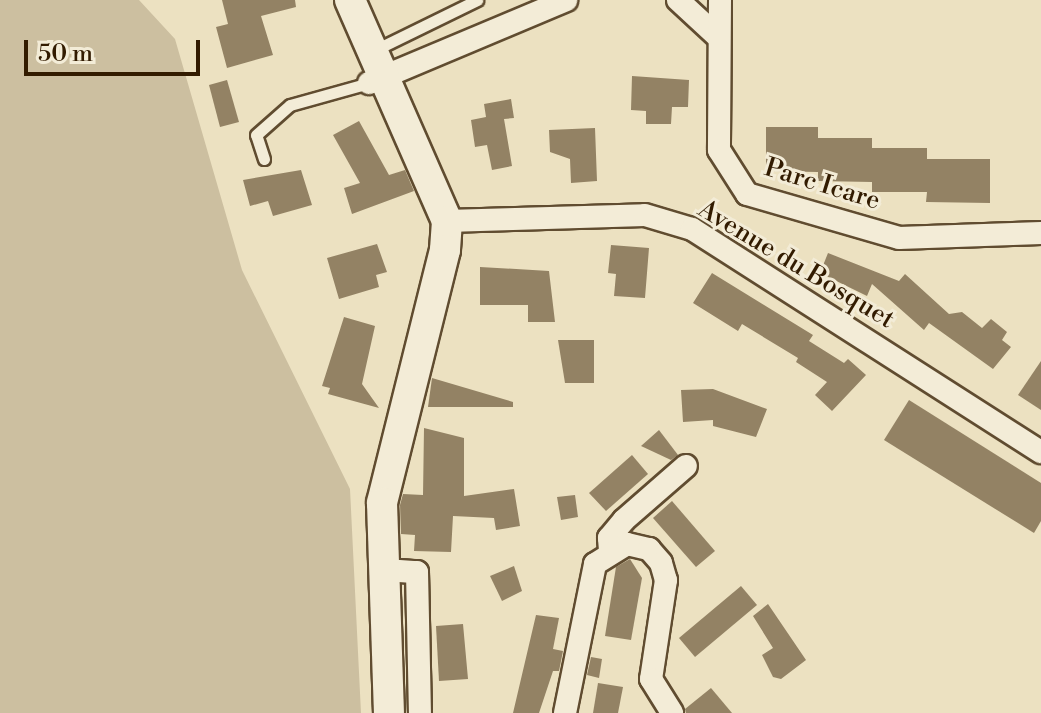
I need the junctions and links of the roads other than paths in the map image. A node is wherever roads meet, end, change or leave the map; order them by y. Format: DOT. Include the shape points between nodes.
graph roads {
  1 [pos="350,0"];
  2 [pos="477,0"];
  3 [pos="566,0"];
  4 [pos="678,0"];
  5 [pos="720,0"];
  6 [pos="719,38"];
  7 [pos="372,51"];
  8 [pos="377,81"];
  9 [pos="264,159"];
  10 [pos="447,221"];
  11 [pos="1041,233"];
  12 [pos="1041,452"];
  13 [pos="686,466"];
  14 [pos="610,550"];
  15 [pos="385,570"];
  16 [pos="389,713"];
  17 [pos="420,713"];
  18 [pos="565,713"];
  19 [pos="672,713"];
  1 -- 7 [label="street"];
  2 -- 7 [label="lane"];
  3 -- 8 [label="street"];
  4 -- 6 [label="street"];
  5 -- 6 [label="street, Parc Icare"];
  6 -- 11 [label="street, Parc Icare" via="719,150 747,194 899,238"];
  7 -- 8 [label="street"];
  8 -- 9 [label="lane" via="290,105 256,135"];
  8 -- 10 [label="street"];
  10 -- 12 [label="street, Avenue du Bosquet" via="645,215 692,229"];
  10 -- 15 [label="street" via="445,250 387,474 382,503"];
  13 -- 14 [label="street" via="624,520 609,538"];
  14 -- 18 [label="street" via="595,564"];
  14 -- 19 [label="street" via="627,544 649,549 661,563 666,580 651,679"];
  15 -- 16 [label="street"];
  15 -- 17 [label="street" via="417,572"];
}
